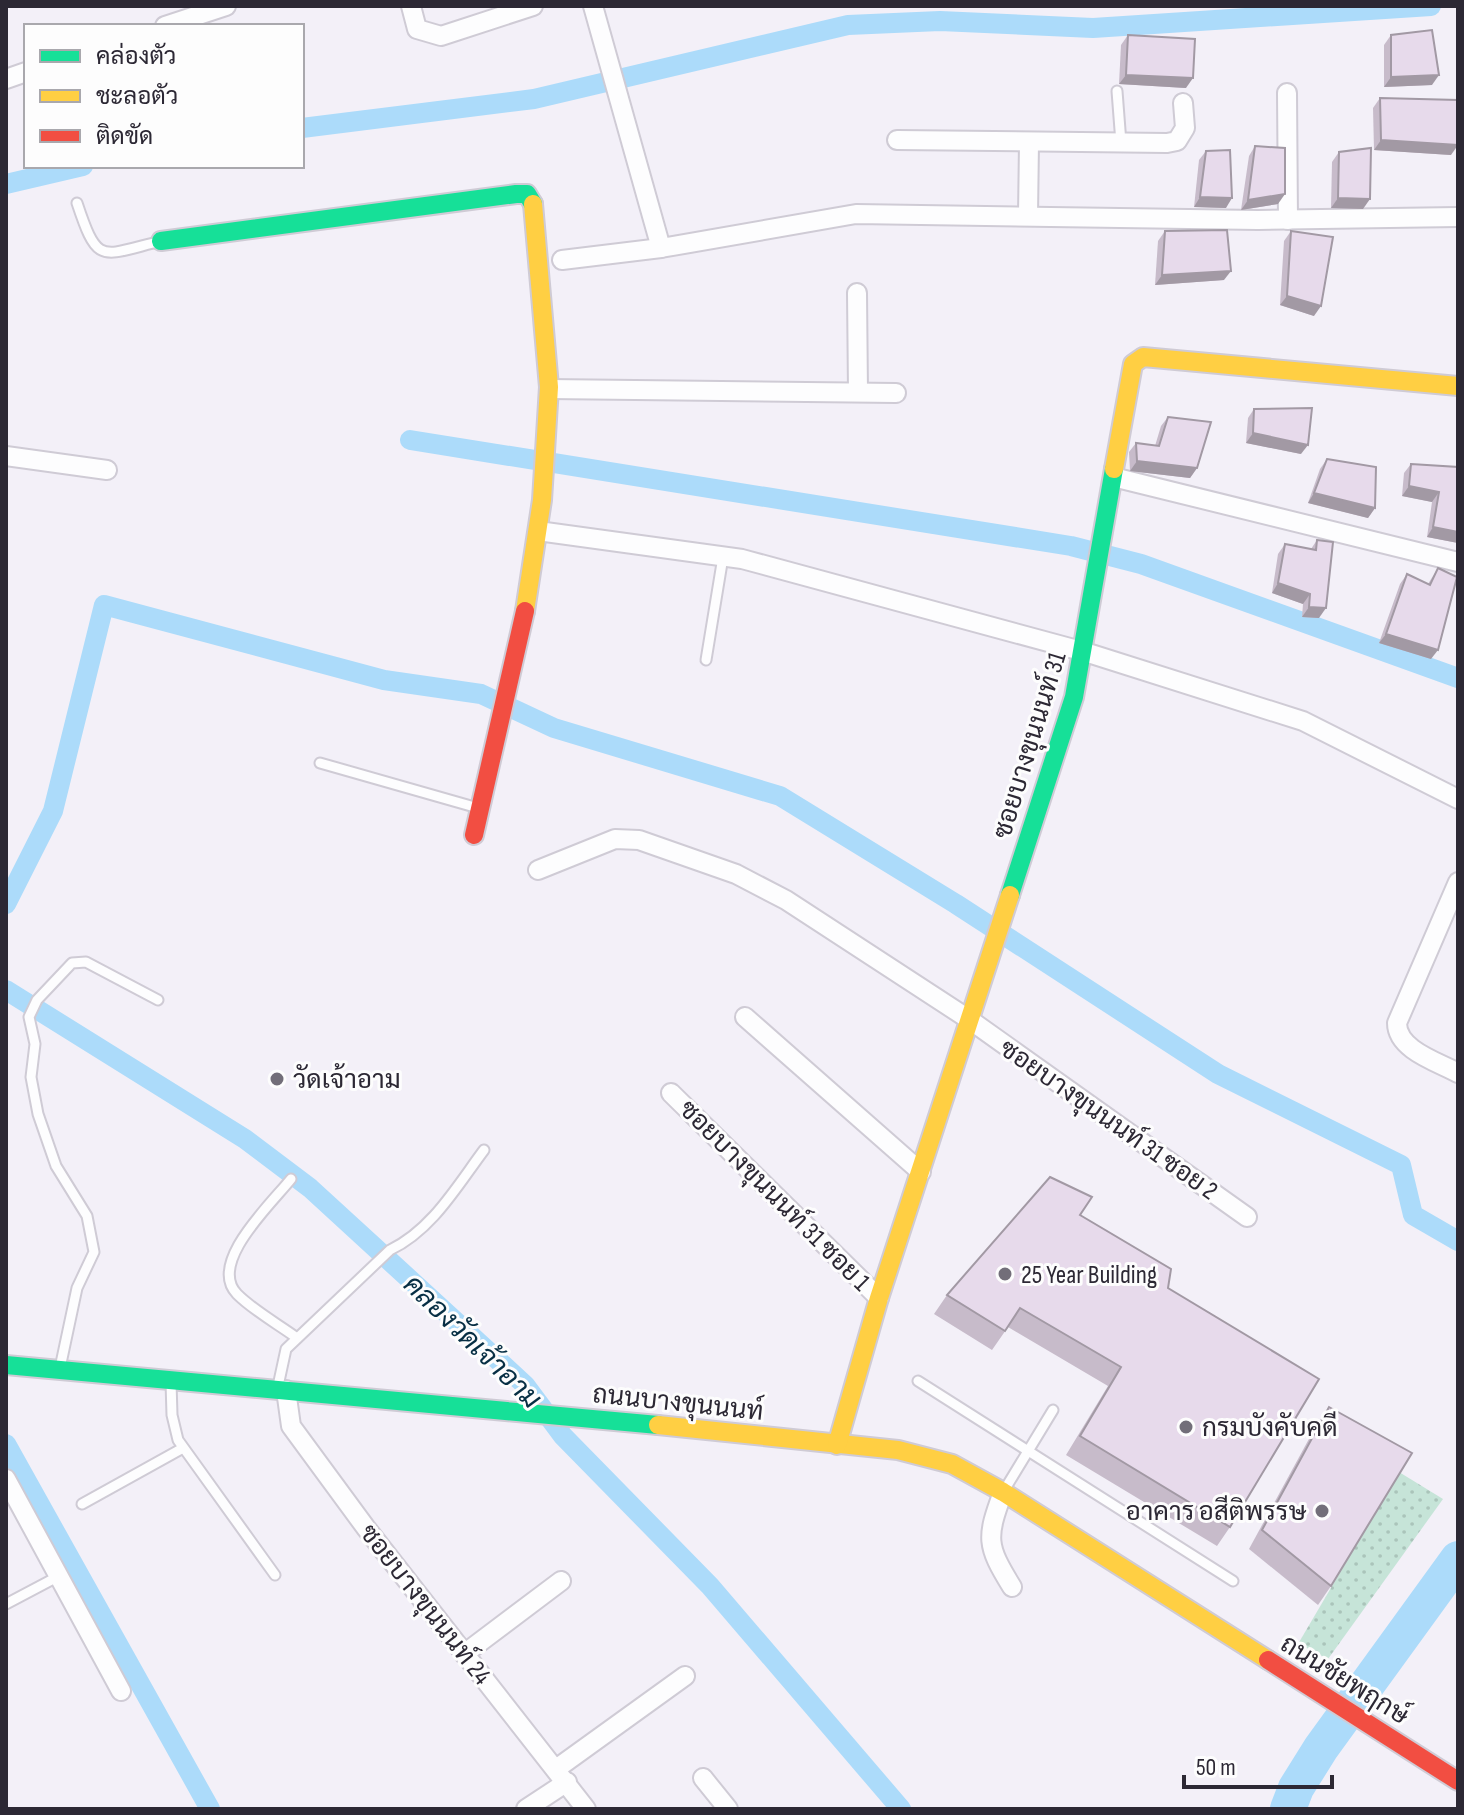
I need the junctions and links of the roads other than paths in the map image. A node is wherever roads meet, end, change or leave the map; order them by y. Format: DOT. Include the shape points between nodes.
graph roads {
  1 [pos="226,6"];
  2 [pos="411,6"];
  3 [pos="533,6"];
  4 [pos="593,6"];
  5 [pos="171,24"];
  6 [pos="1117,91"];
  7 [pos="1287,93"];
  8 [pos="1183,103"];
  9 [pos="897,140"];
  10 [pos="1029,143"];
  11 [pos="1121,143"];
  12 [pos="77,203"];
  13 [pos="1028,215"];
  14 [pos="1458,217"];
  15 [pos="1288,220"];
  16 [pos="161,241"];
  17 [pos="661,248"];
  18 [pos="562,260"];
  19 [pos="857,293"];
  20 [pos="1458,386"];
  21 [pos="549,389"];
  22 [pos="858,392"];
  23 [pos="896,393"];
  24 [pos="6,456"];
  25 [pos="107,470"];
  26 [pos="1113,477"];
  27 [pos="538,531"];
  28 [pos="723,557"];
  29 [pos="1458,562"];
  30 [pos="1085,652"];
  31 [pos="706,660"];
  32 [pos="320,763"];
  33 [pos="1458,799"];
  34 [pos="480,808"];
  35 [pos="474,835"];
  36 [pos="538,870"];
  37 [pos="1458,882"];
  38 [pos="1450,927"];
  39 [pos="158,1000"];
  40 [pos="745,1017"];
  41 [pos="970,1020"];
  42 [pos="1458,1073"];
  43 [pos="671,1093"];
  44 [pos="484,1150"];
  45 [pos="921,1172"];
  46 [pos="291,1179"];
  47 [pos="1247,1217"];
  48 [pos="879,1298"];
  49 [pos="297,1338"];
  50 [pos="6,1365"];
  51 [pos="60,1368"];
  52 [pos="171,1377"];
  53 [pos="918,1381"];
  54 [pos="282,1390"];
  55 [pos="1053,1410"];
  56 [pos="837,1445"];
  57 [pos="183,1448"];
  58 [pos="1027,1451"];
  59 [pos="6,1479"];
  60 [pos="1003,1492"];
  61 [pos="82,1504"];
  62 [pos="275,1575"];
  63 [pos="59,1576"];
  64 [pos="561,1581"];
  65 [pos="1233,1581"];
  66 [pos="1012,1587"];
  67 [pos="6,1604"];
  68 [pos="1203,1621"];
  69 [pos="464,1654"];
  70 [pos="685,1676"];
  71 [pos="121,1691"];
  72 [pos="561,1775"];
  73 [pos="703,1778"];
  74 [pos="1458,1781"];
  75 [pos="526,1809"];
  76 [pos="586,1809"];
  77 [pos="728,1809"];
  1 -- 5 [label="street"];
  2 -- 3 [label="street" via="417,29 441,36"];
  4 -- 17 [label="street"];
  6 -- 11 [label="lane"];
  7 -- 15 [label="street"];
  8 -- 11 [label="street" via="1185,128 1177,141"];
  9 -- 10 [label="street"];
  10 -- 11 [label="street"];
  10 -- 13 [label="street"];
  12 -- 16 [label="lane" via="91,244 100,250 113,253"];
  13 -- 15 [label="street"];
  13 -- 17 [label="street" via="856,214"];
  14 -- 15 [label="street"];
  16 -- 21 [label="street" via="527,194 534,205 546,311"];
  17 -- 18 [label="street"];
  19 -- 22 [label="street"];
  20 -- 26 [label="street, ซอยบางขุนนนท์ 31" via="1143,357 1131,370"];
  21 -- 22 [label="street"];
  21 -- 27 [label="street"];
  22 -- 23 [label="street"];
  24 -- 25 [label="street"];
  26 -- 29 [label="street"];
  26 -- 30 [label="street, ซอยบางขุนนนท์ 31"];
  27 -- 28 [label="street"];
  27 -- 34 [label="street" via="511,686"];
  28 -- 30 [label="street"];
  28 -- 31 [label="lane"];
  30 -- 33 [label="street" via="1303,721"];
  30 -- 41 [label="street, ซอยบางขุนนนท์ 31"];
  32 -- 34 [label="lane"];
  34 -- 35 [label="street"];
  36 -- 41 [label="street, ซอยบางขุนนนท์ 31 ซอย 2" via="615,839 639,840 681,854 786,900"];
  37 -- 38 [label="street"];
  38 -- 42 [label="street" via="1397,1023 1397,1032 1410,1047"];
  39 -- 51 [label="lane" via="86,962 72,963 37,1000 29,1017 38,1114 56,1166 87,1216 94,1252 77,1288"];
  40 -- 45 [label="street"];
  41 -- 45 [label="street, ซอยบางขุนนนท์ 31"];
  41 -- 47 [label="street, ซอยบางขุนนนท์ 31 ซอย 2"];
  43 -- 48 [label="street, ซอยบางขุนนนท์ 31 ซอย 1"];
  44 -- 49 [label="lane" via="434,1216"];
  45 -- 48 [label="street, ซอยบางขุนนนท์ 31"];
  46 -- 49 [label="lane" via="233,1250 229,1279 235,1292"];
  48 -- 56 [label="street, ซอยบางขุนนนท์ 31"];
  49 -- 54 [label="lane" via="286,1349"];
  50 -- 51 [label="street, ถนนบางขุนนนท์"];
  51 -- 52 [label="street, ถนนบางขุนนนท์"];
  52 -- 54 [label="street, ถนนบางขุนนนท์"];
  52 -- 57 [label="lane" via="172,1415"];
  53 -- 58 [label="lane"];
  54 -- 56 [label="street, ถนนบางขุนนนท์"];
  54 -- 69 [label="street, ซอยบางขุนนนท์ 24" via="291,1426"];
  55 -- 58 [label="lane"];
  56 -- 60 [label="street, ถนนบางขุนนนท์" via="898,1450 952,1464"];
  57 -- 61 [label="lane"];
  57 -- 62 [label="lane"];
  58 -- 60 [label="lane"];
  58 -- 65 [label="lane"];
  59 -- 63 [label="street"];
  60 -- 66 [label="street" via="989,1529 989,1546"];
  60 -- 68 [label="street, ถนนบางขุนนนท์"];
  63 -- 67 [label="lane"];
  63 -- 71 [label="street"];
  64 -- 69 [label="street"];
  68 -- 74 [label="street, ถนนชัยพฤกษ์"];
  69 -- 72 [label="street, ซอยบางขุนนนท์ 24"];
  70 -- 72 [label="street"];
  72 -- 75 [label="street"];
  72 -- 76 [label="street, ซอยบางขุนนนท์ 24"];
  73 -- 77 [label="street"];
}
